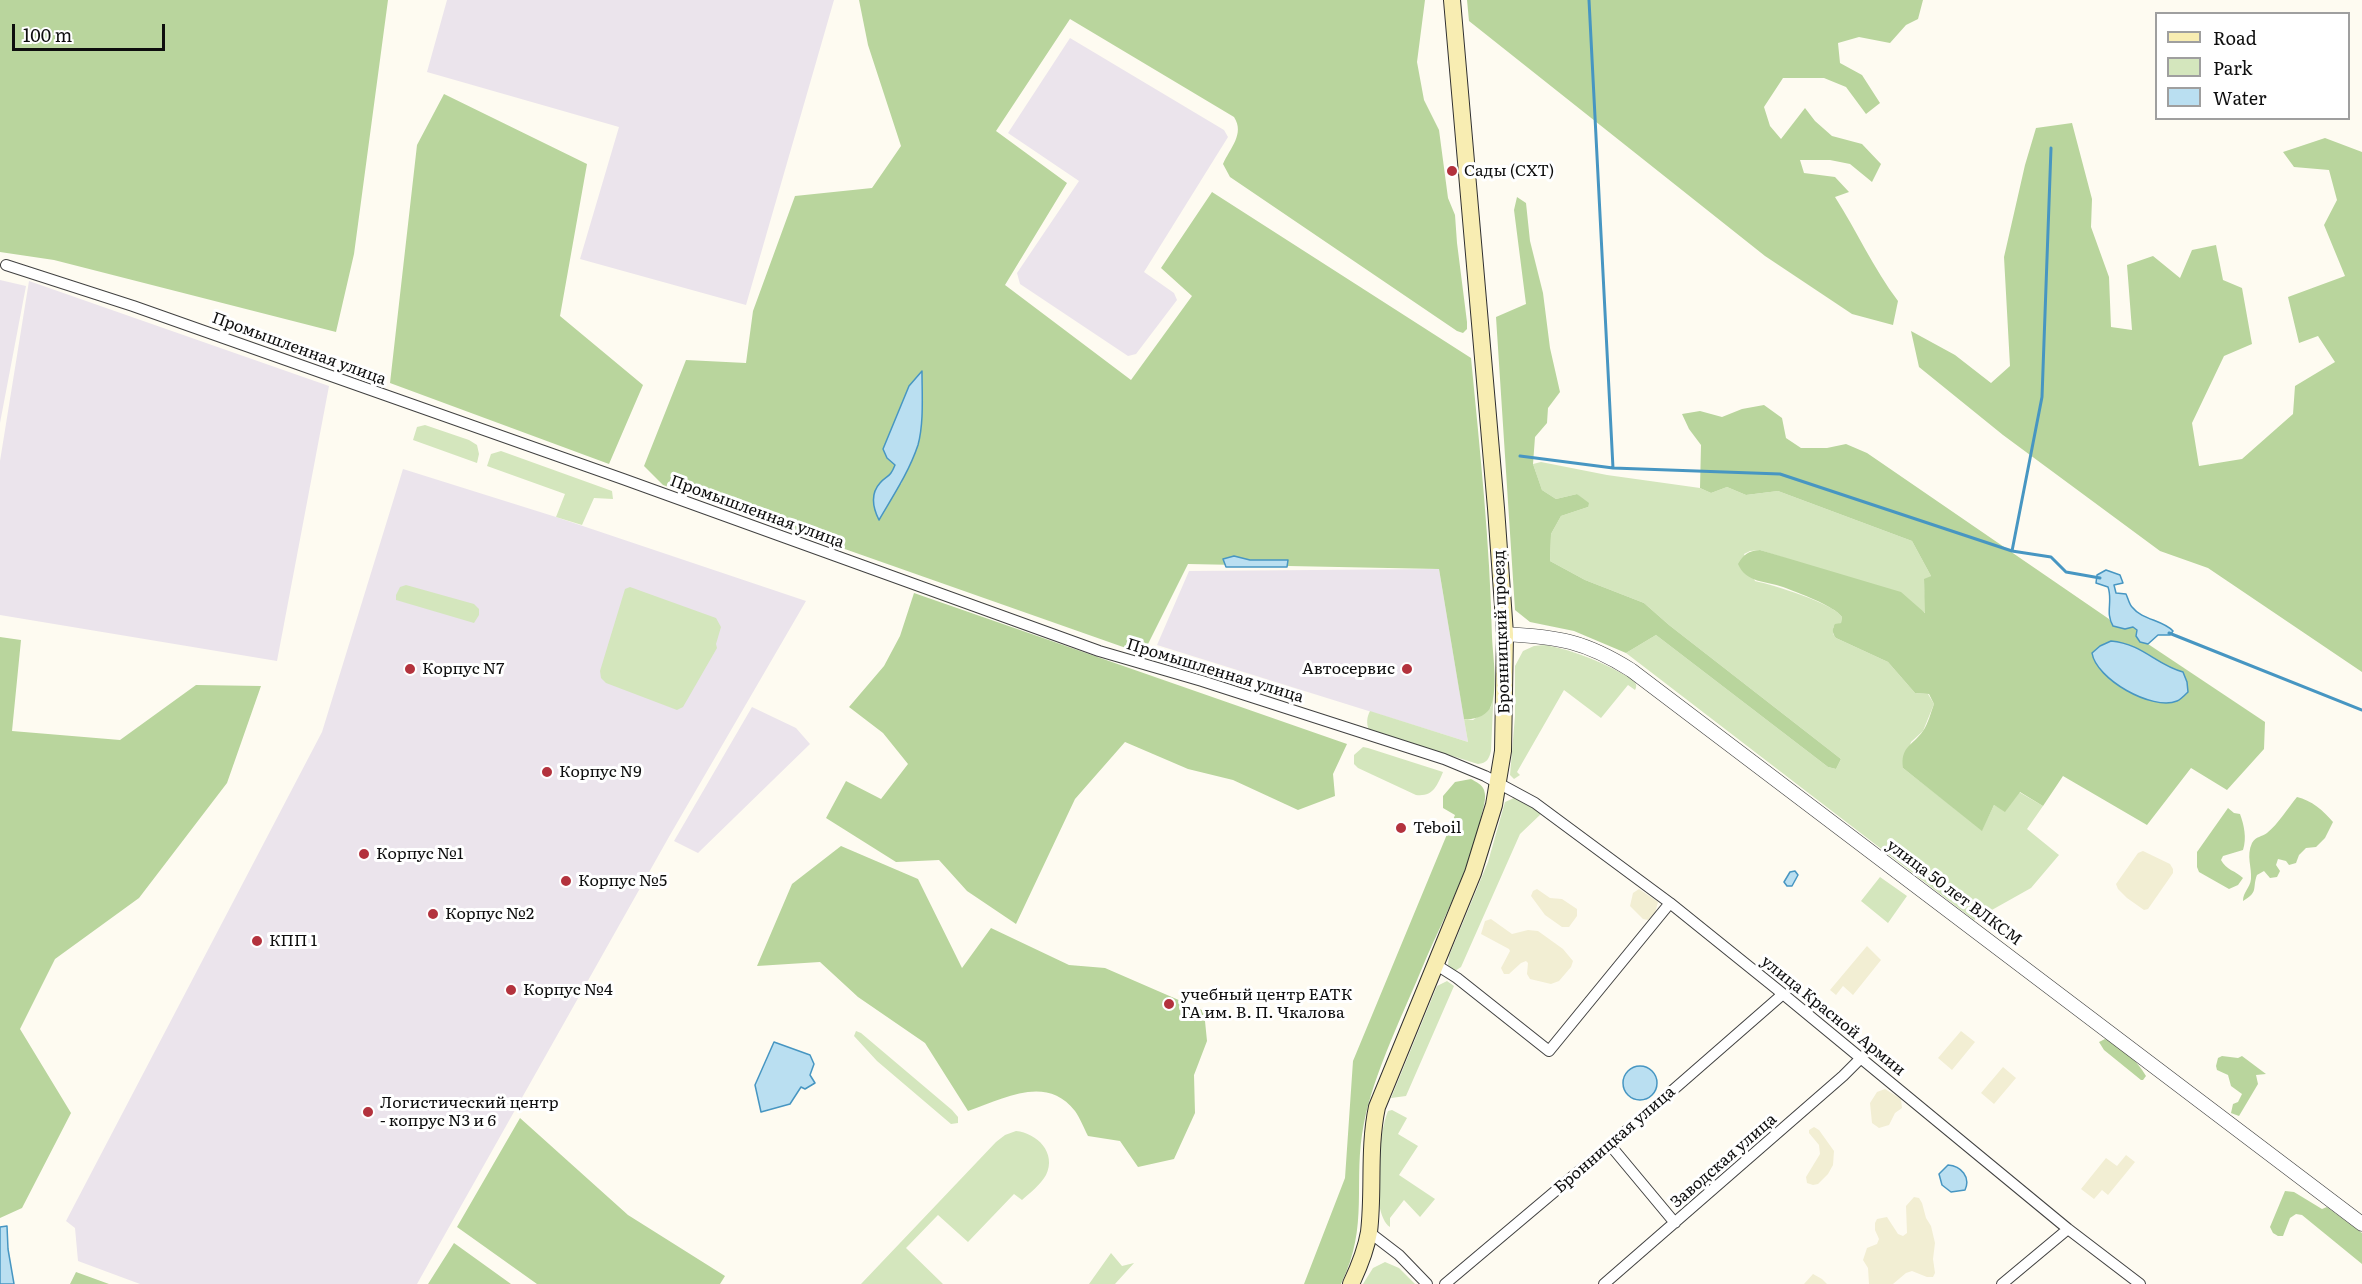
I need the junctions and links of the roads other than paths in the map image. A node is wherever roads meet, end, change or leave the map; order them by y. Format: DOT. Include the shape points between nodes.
graph roads {
  1 [pos="1452,0"];
  2 [pos="6,266"];
  3 [pos="1505,634"];
  4 [pos="1498,783"];
  5 [pos="1670,903"];
  6 [pos="1435,964"];
  7 [pos="1783,994"];
  8 [pos="1861,1058"];
  9 [pos="1610,1145"];
  10 [pos="1675,1223"];
  11 [pos="2362,1224"];
  12 [pos="2068,1228"];
  13 [pos="1369,1232"];
  14 [pos="1351,1284"];
  15 [pos="1427,1284"];
  16 [pos="1445,1284"];
  17 [pos="1604,1284"];
  18 [pos="2002,1284"];
  19 [pos="2140,1284"];
  1 -- 3 [label="main road, Бронницкий проезд"];
  2 -- 4 [label="street, Промышленная улица" via="153,313 1100,651 1444,759"];
  3 -- 4 [label="main road, Бронницкий проезд" via="1505,716"];
  3 -- 11 [label="street, улица 50 лет ВЛКСМ" via="1568,640 1631,670"];
  4 -- 5 [label="street, улица Красной Армии" via="1535,803"];
  4 -- 6 [label="main road, Бронницкий проезд" via="1485,839"];
  5 -- 6 [label="street" via="1549,1051"];
  5 -- 7 [label="street, улица Красной Армии"];
  6 -- 13 [label="main road, Бронницкий проезд" via="1377,1107 1371,1140"];
  7 -- 8 [label="street, улица Красной Армии"];
  7 -- 9 [label="street, Бронницкая улица"];
  8 -- 10 [label="street, Заводская улица"];
  8 -- 12 [label="street, улица Красной Армии"];
  9 -- 10 [label="street"];
  9 -- 16 [label="street, Бронницкая улица"];
  10 -- 17 [label="street, Заводская улица"];
  12 -- 18 [label="street"];
  12 -- 19 [label="street, улица Красной Армии"];
  13 -- 14 [label="main road"];
  13 -- 15 [label="street"];
}
